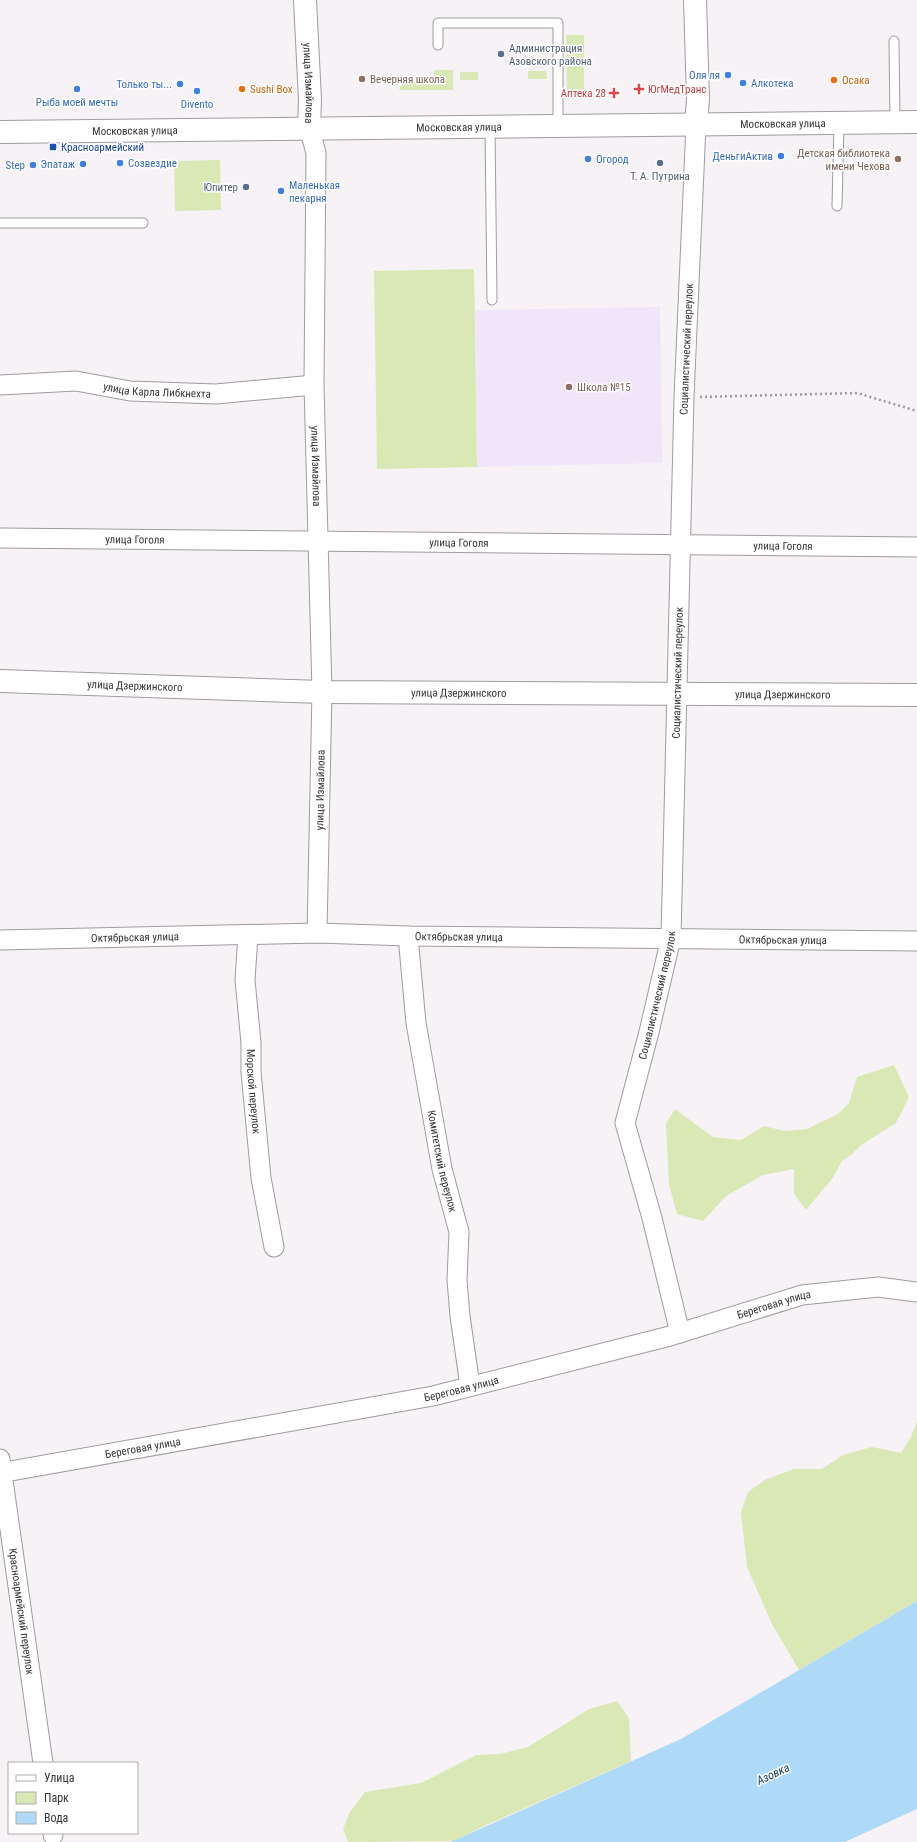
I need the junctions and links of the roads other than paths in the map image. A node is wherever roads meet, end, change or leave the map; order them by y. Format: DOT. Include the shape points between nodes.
graph roads {
  1 [pos="305,0"];
  2 [pos="695,0"];
  3 [pos="894,41"];
  4 [pos="438,44"];
  5 [pos="895,122"];
  6 [pos="917,122"];
  7 [pos="839,124"];
  8 [pos="696,125"];
  9 [pos="558,126"];
  10 [pos="309,127"];
  11 [pos="490,127"];
  12 [pos="0,132"];
  13 [pos="837,206"];
  14 [pos="0,223"];
  15 [pos="143,223"];
  16 [pos="492,300"];
  17 [pos="0,385"];
  18 [pos="314,385"];
  19 [pos="0,538"];
  20 [pos="318,541"];
  21 [pos="681,545"];
  22 [pos="917,547"];
  23 [pos="0,681"];
  24 [pos="322,692"];
  25 [pos="677,694"];
  26 [pos="917,695"];
  27 [pos="317,933"];
  28 [pos="248,935"];
  29 [pos="408,936"];
  30 [pos="671,938"];
  31 [pos="0,940"];
  32 [pos="917,941"];
  33 [pos="274,1246"];
  34 [pos="917,1292"];
  35 [pos="680,1333"];
  36 [pos="470,1386"];
  37 [pos="1,1469"];
  38 [pos="43,1762"];
  1 -- 10 [label="street, улица Измайлова"];
  2 -- 8 [label="street, Социалистический переулок" via="698,99"];
  3 -- 5 [label="lane"];
  4 -- 9 [label="lane" via="438,23 558,23"];
  5 -- 6 [label="street, Московская улица"];
  5 -- 7 [label="street, Московская улица"];
  7 -- 8 [label="street, Московская улица"];
  7 -- 13 [label="lane"];
  8 -- 9 [label="street, Московская улица"];
  8 -- 21 [label="street, Социалистический переулок" via="684,397"];
  9 -- 11 [label="street, Московская улица"];
  10 -- 11 [label="street, Московская улица"];
  10 -- 12 [label="street, Московская улица"];
  10 -- 18 [label="street, улица Измайлова" via="316,153"];
  11 -- 16 [label="lane"];
  14 -- 15 [label="lane"];
  17 -- 18 [label="street, улица Карла Либкнехта" via="76,381 130,391 216,394"];
  18 -- 20 [label="street, улица Измайлова"];
  19 -- 20 [label="street, улица Гоголя"];
  20 -- 21 [label="street, улица Гоголя"];
  20 -- 24 [label="street, улица Измайлова"];
  21 -- 22 [label="street, улица Гоголя"];
  21 -- 25 [label="street, Социалистический переулок"];
  23 -- 24 [label="street, улица Дзержинского"];
  24 -- 25 [label="street, улица Дзержинского"];
  24 -- 27 [label="street, улица Измайлова"];
  25 -- 26 [label="street, улица Дзержинского"];
  25 -- 30 [label="street, Социалистический переулок"];
  27 -- 28 [label="street, Октябрьская улица"];
  27 -- 29 [label="street, Октябрьская улица"];
  28 -- 31 [label="street, Октябрьская улица"];
  28 -- 33 [label="street, Морской переулок" via="245,980 251,1072 261,1178"];
  29 -- 30 [label="street, Октябрьская улица"];
  29 -- 36 [label="street, Комитетский переулок" via="416,1023 442,1169 458,1232 460,1316"];
  30 -- 32 [label="street, Октябрьская улица"];
  30 -- 35 [label="street, Социалистический переулок" via="625,1123 652,1218"];
  34 -- 35 [label="street, Береговая улица" via="878,1287 802,1295"];
  35 -- 36 [label="street, Береговая улица"];
  36 -- 37 [label="street, Береговая улица" via="433,1396"];
  37 -- 38 [label="street, Красноармейский переулок"];
}
